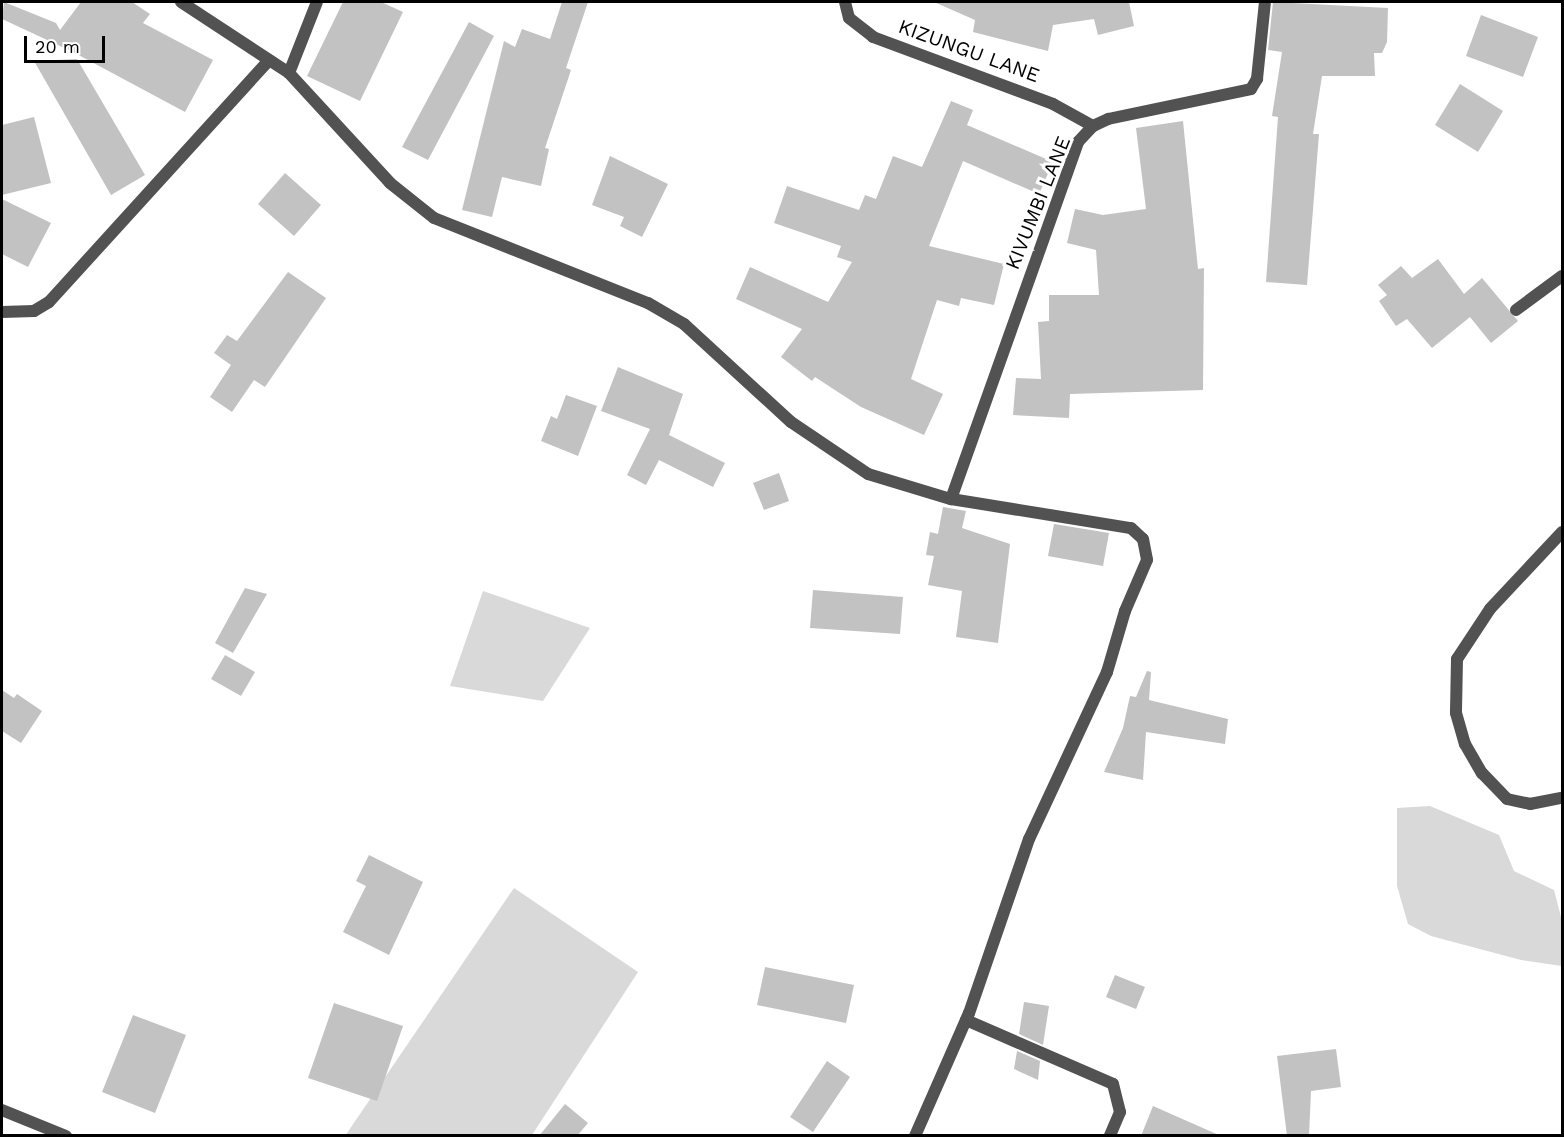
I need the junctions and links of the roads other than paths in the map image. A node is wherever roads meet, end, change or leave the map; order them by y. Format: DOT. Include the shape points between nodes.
graph roads {
  1 [pos="181,2"];
  2 [pos="317,2"];
  3 [pos="845,2"];
  4 [pos="1265,2"];
  5 [pos="270,60"];
  6 [pos="289,73"];
  7 [pos="1093,126"];
  8 [pos="1563,276"];
  9 [pos="1516,310"];
  10 [pos="2,312"];
  11 [pos="951,500"];
  12 [pos="1563,532"];
  13 [pos="1563,798"];
  14 [pos="966,1020"];
  15 [pos="2,1110"];
  16 [pos="66,1136"];
  17 [pos="915,1136"];
  18 [pos="1110,1136"];
  1 -- 5 [label="street"];
  2 -- 6 [label="street"];
  3 -- 7 [label="street, KIZUNGU LANE" via="849,18 873,37 1053,104"];
  4 -- 7 [label="street, KIVUMBI LANE" via="1257,79 1251,89 1108,119"];
  5 -- 6 [label="street"];
  5 -- 10 [label="street" via="49,303 34,311"];
  6 -- 11 [label="street" via="390,183 434,218 648,303 684,324 790,422 836,454 868,474"];
  7 -- 11 [label="street, KIVUMBI LANE" via="1078,142"];
  8 -- 9 [label="street"];
  11 -- 14 [label="street" via="1131,528 1143,539 1147,560 1125,611 1107,672 1029,839"];
  12 -- 13 [label="street" via="1490,609 1456,659 1456,702 1465,744 1482,773 1507,799 1530,804"];
  14 -- 17 [label="street"];
  14 -- 18 [label="street" via="1113,1084 1120,1112"];
  15 -- 16 [label="street"];
}
